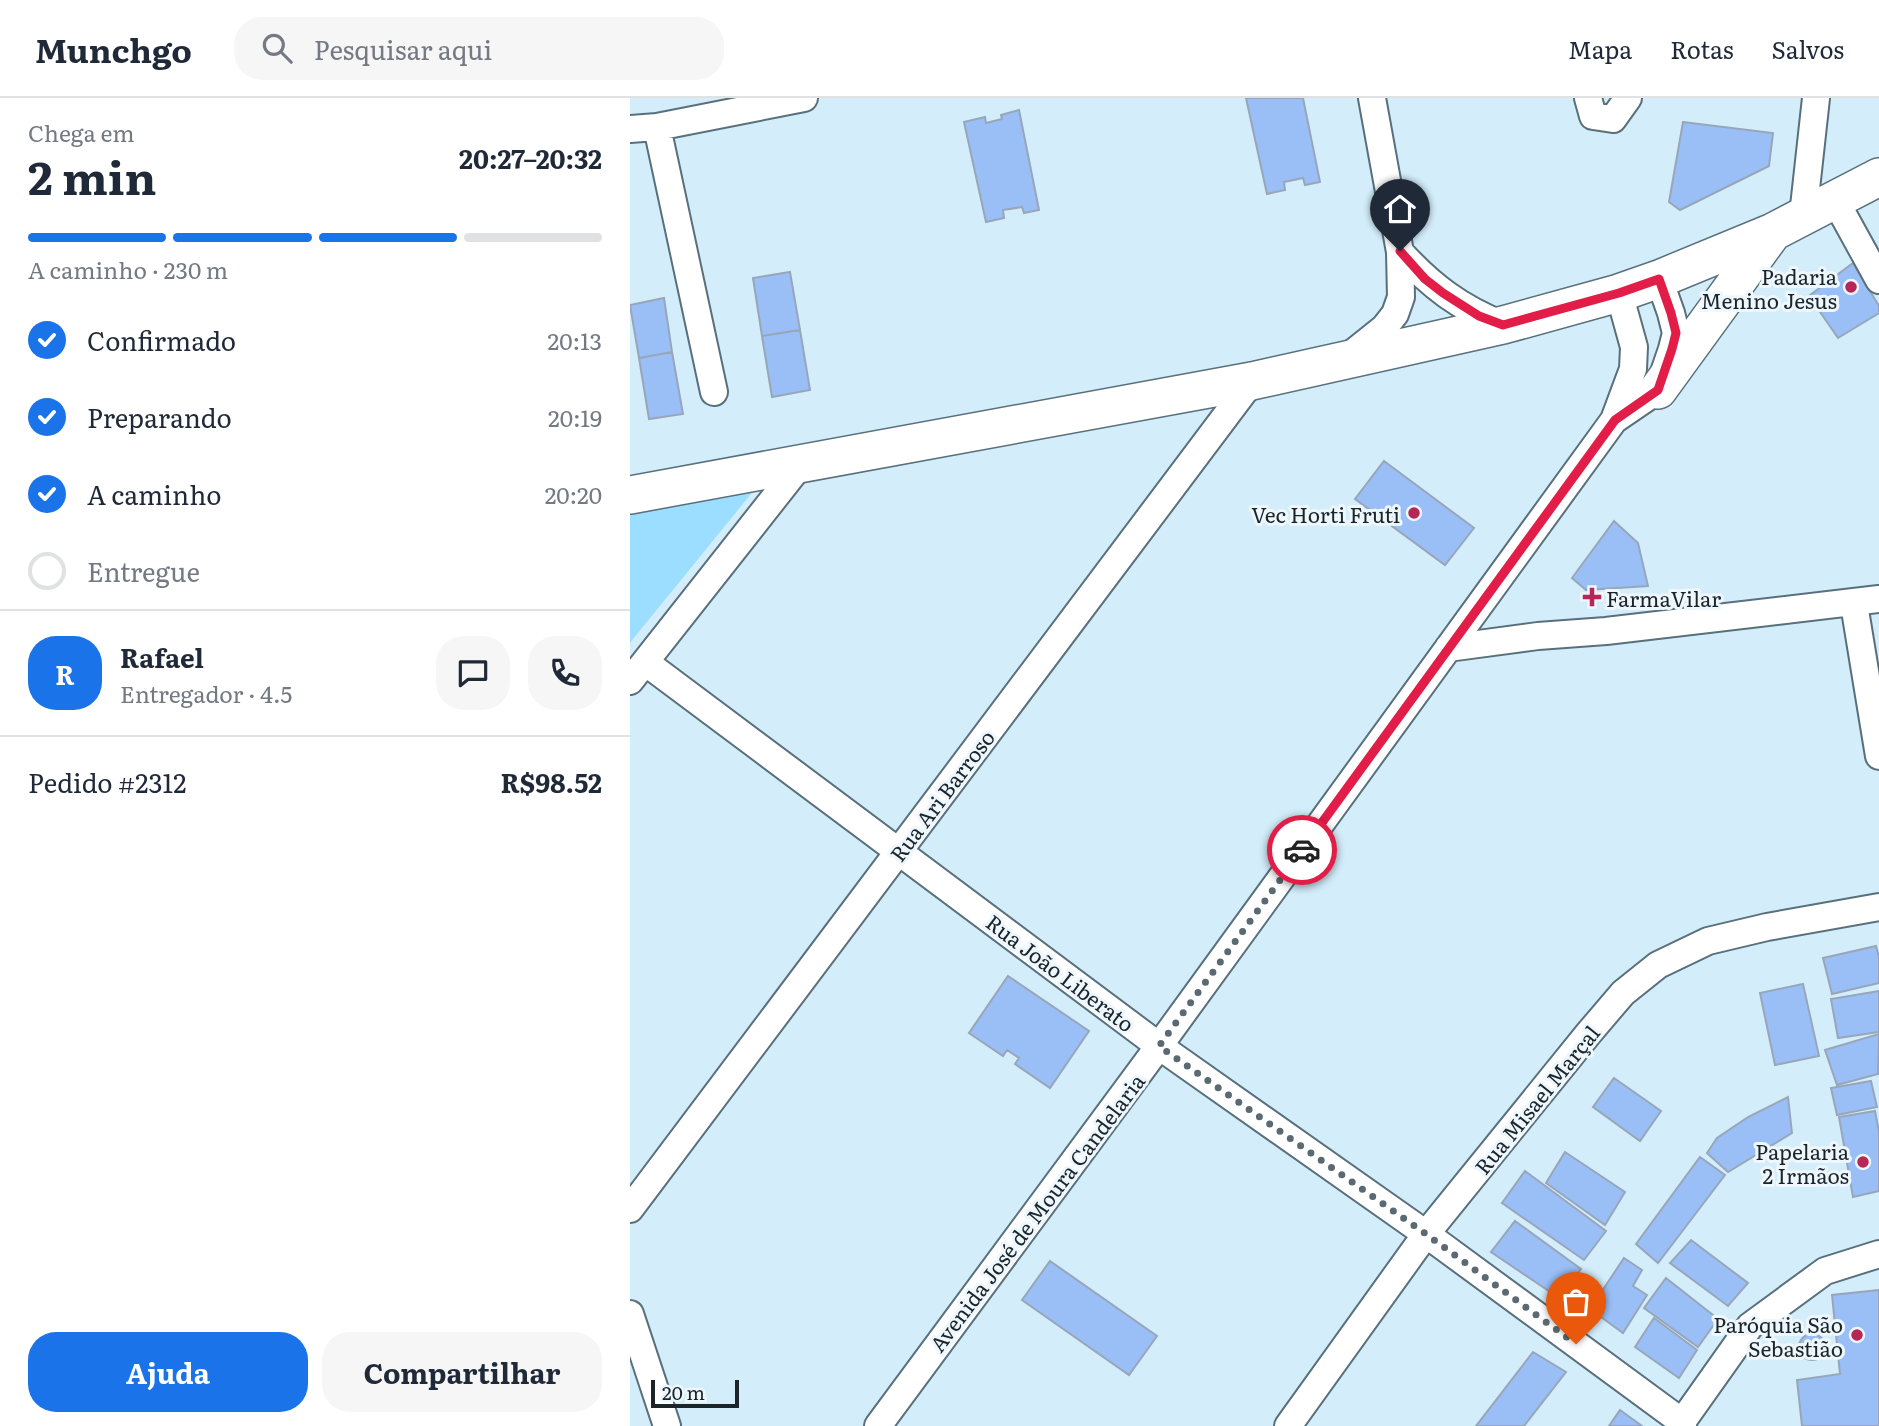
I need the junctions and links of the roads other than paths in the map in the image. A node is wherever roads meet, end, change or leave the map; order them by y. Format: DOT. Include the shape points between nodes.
graph roads {
  1 [pos="804,98"];
  2 [pos="1372,98"];
  3 [pos="1588,98"];
  4 [pos="1628,98"];
  5 [pos="1816,98"];
  6 [pos="657,127"];
  7 [pos="630,129"];
  8 [pos="1879,177"];
  9 [pos="1835,200"];
  10 [pos="1788,224"];
  11 [pos="1400,251"];
  12 [pos="1659,279"];
  13 [pos="1879,280"];
  14 [pos="1619,293"];
  15 [pos="1503,325"];
  16 [pos="1342,362"];
  17 [pos="1252,381"];
  18 [pos="1658,390"];
  19 [pos="714,392"];
  20 [pos="1615,420"];
  21 [pos="801,464"];
  22 [pos="630,495"];
  23 [pos="1866,602"];
  24 [pos="1448,648"];
  25 [pos="638,671"];
  26 [pos="1879,755"];
  27 [pos="900,850"];
  28 [pos="1879,907"];
  29 [pos="1159,1046"];
  30 [pos="630,1209"];
  31 [pos="1426,1234"];
  32 [pos="1879,1254"];
  33 [pos="630,1314"];
  34 [pos="1683,1424"];
  35 [pos="667,1426"];
  36 [pos="877,1426"];
  37 [pos="1288,1426"];
  1 -- 6 [label="street"];
  2 -- 11 [label="street"];
  3 -- 4 [label="street" via="1593,117 1613,119"];
  5 -- 10 [label="street"];
  6 -- 7 [label="street"];
  6 -- 19 [label="street"];
  8 -- 9 [label="main road"];
  9 -- 10 [label="main road"];
  9 -- 13 [label="street"];
  10 -- 12 [label="main road"];
  10 -- 18 [label="main road"];
  11 -- 15 [label="street" via="1443,293"];
  11 -- 16 [label="street" via="1401,297 1395,314"];
  12 -- 14 [label="main road"];
  12 -- 18 [label="street" via="1676,333"];
  14 -- 15 [label="main road"];
  14 -- 20 [label="street, Avenida José de Moura Candelaria" via="1634,347 1633,369"];
  15 -- 16 [label="main road"];
  16 -- 17 [label="main road"];
  17 -- 21 [label="main road"];
  17 -- 27 [label="street, Rua Ari Barroso"];
  18 -- 20 [label="street, Avenida José de Moura Candelaria"];
  20 -- 24 [label="street, Avenida José de Moura Candelaria"];
  21 -- 22 [label="main road"];
  21 -- 25 [label="street"];
  23 -- 24 [label="street"];
  23 -- 26 [label="street"];
  24 -- 29 [label="street, Avenida José de Moura Candelaria"];
  25 -- 27 [label="street, Rua João Liberato"];
  27 -- 29 [label="street, Rua João Liberato"];
  27 -- 30 [label="street, Rua Ari Barroso"];
  28 -- 31 [label="street, Rua Misael Marçal" via="1709,941 1658,965 1623,993"];
  29 -- 31 [label="street, Rua João Liberato"];
  29 -- 36 [label="street, Avenida José de Moura Candelaria"];
  31 -- 34 [label="street, Rua João Liberato"];
  31 -- 37 [label="street, Rua Misael Marçal"];
  32 -- 34 [label="street" via="1825,1271 1750,1326"];
  33 -- 35 [label="street"];
}
